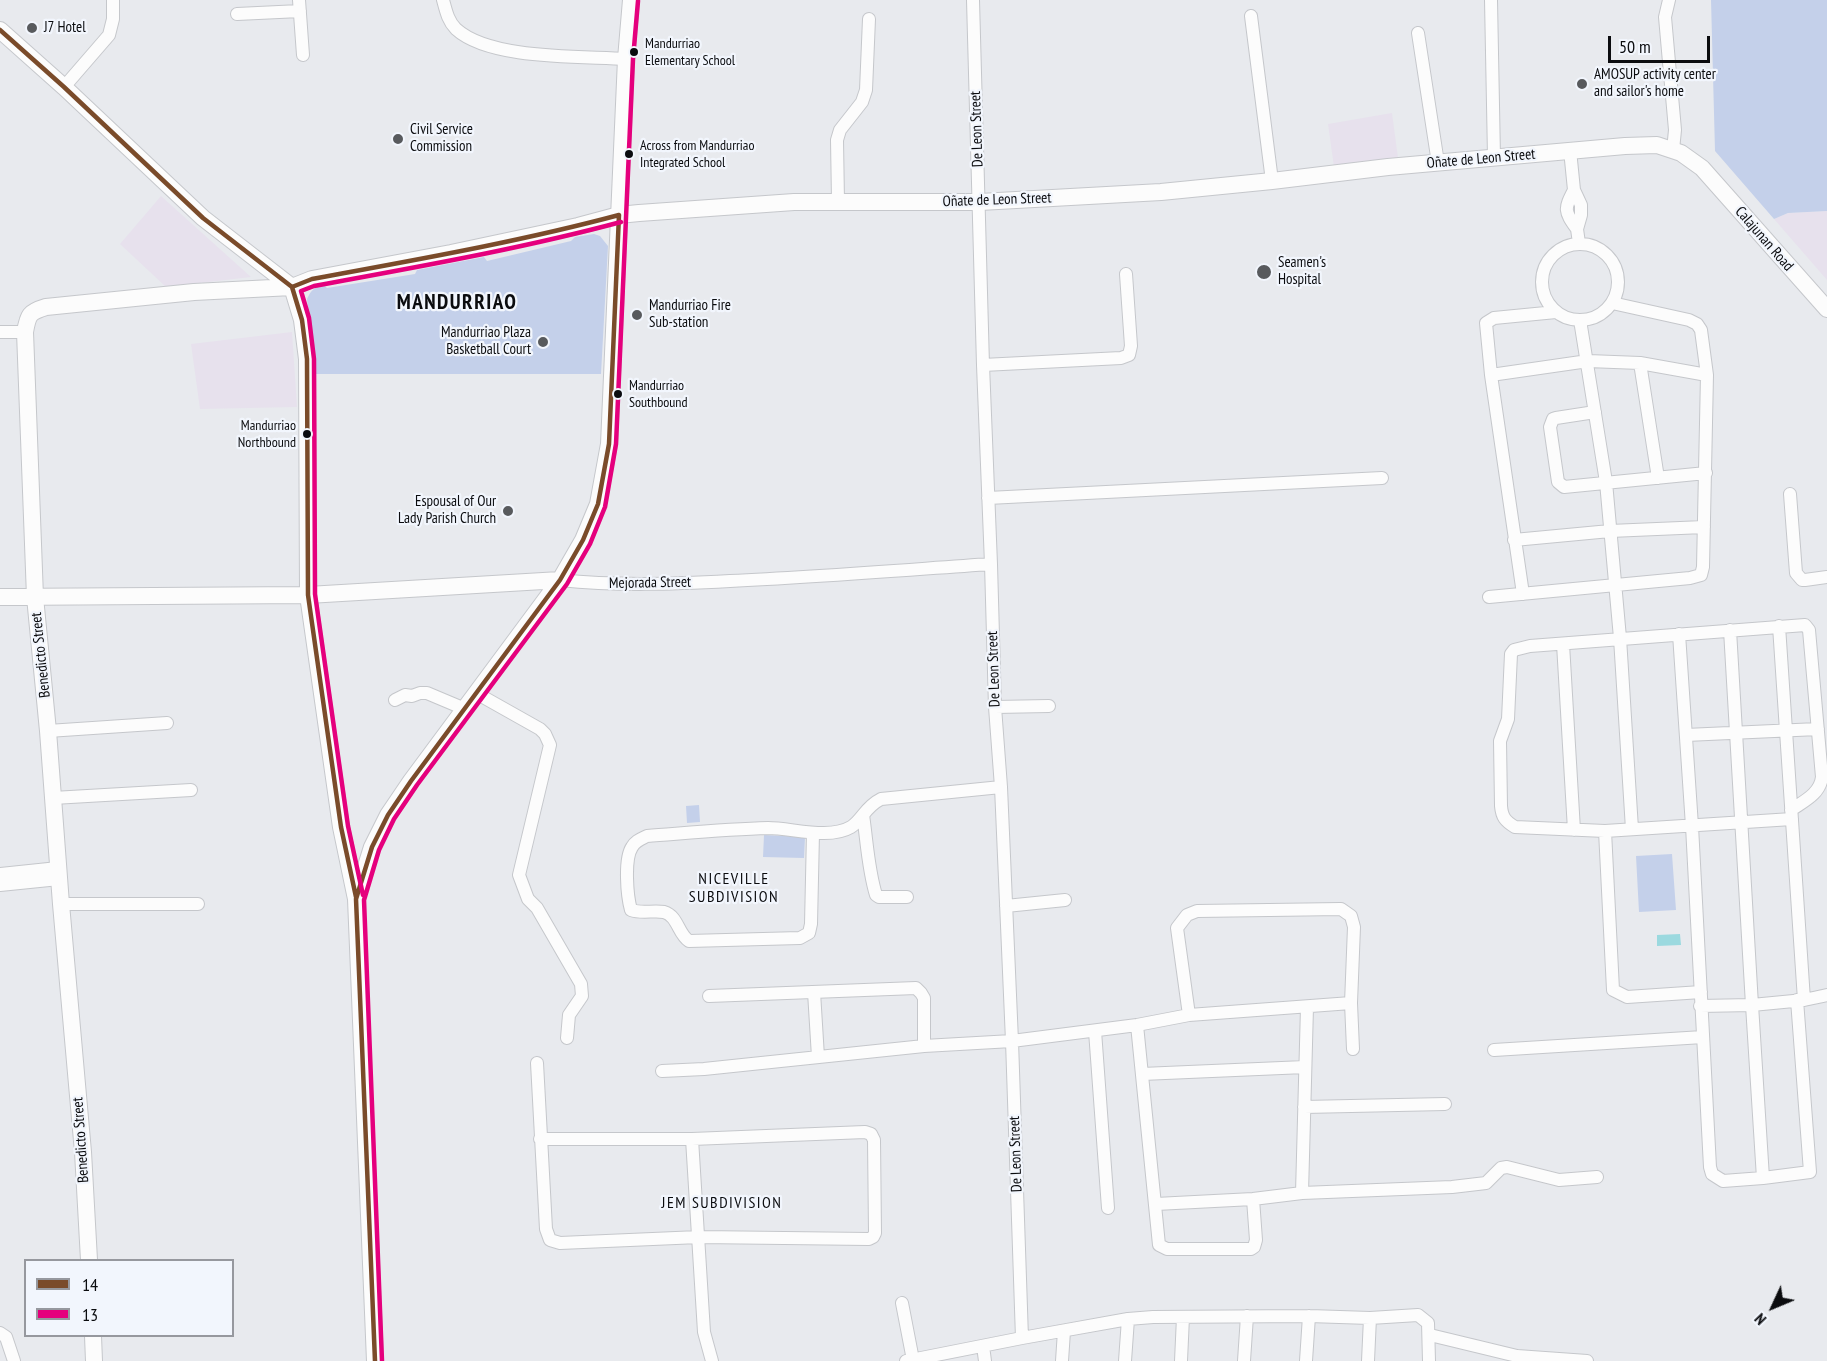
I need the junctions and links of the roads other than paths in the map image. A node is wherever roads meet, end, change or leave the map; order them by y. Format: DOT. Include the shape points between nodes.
graph roads {
  1 [pos="113,0"];
  2 [pos="443,0"];
  3 [pos="632,0"];
  4 [pos="973,0"];
  5 [pos="1491,0"];
  6 [pos="1669,0"];
  7 [pos="300,5"];
  8 [pos="237,14"];
  9 [pos="1251,16"];
  10 [pos="869,19"];
  11 [pos="0,30"];
  12 [pos="1418,33"];
  13 [pos="303,55"];
  14 [pos="626,59"];
  15 [pos="64,87"];
  16 [pos="1570,150"];
  17 [pos="1673,150"];
  18 [pos="1494,157"];
  19 [pos="1438,163"];
  20 [pos="1702,168"];
  21 [pos="1272,181"];
  22 [pos="838,201"];
  23 [pos="980,202"];
  24 [pos="619,215"];
  25 [pos="1579,243"];
  26 [pos="1126,274"];
  27 [pos="292,287"];
  28 [pos="1612,303"];
  29 [pos="1827,309"];
  30 [pos="1556,312"];
  31 [pos="1580,320"];
  32 [pos="0,332"];
  33 [pos="25,332"];
  34 [pos="1588,361"];
  35 [pos="1640,363"];
  36 [pos="983,365"];
  37 [pos="1491,375"];
  38 [pos="1707,375"];
  39 [pos="1595,412"];
  40 [pos="1706,473"];
  41 [pos="1383,478"];
  42 [pos="1658,478"];
  43 [pos="1606,482"];
  44 [pos="1790,494"];
  45 [pos="988,498"];
  46 [pos="1704,527"];
  47 [pos="1610,531"];
  48 [pos="1514,540"];
  49 [pos="991,564"];
  50 [pos="1827,578"];
  51 [pos="561,580"];
  52 [pos="1614,585"];
  53 [pos="1523,594"];
  54 [pos="308,595"];
  55 [pos="0,597"];
  56 [pos="34,597"];
  57 [pos="1489,597"];
  58 [pos="1779,626"];
  59 [pos="1730,630"];
  60 [pos="1679,634"];
  61 [pos="1620,638"];
  62 [pos="1563,644"];
  63 [pos="476,693"];
  64 [pos="396,700"];
  65 [pos="1049,706"];
  66 [pos="995,707"];
  67 [pos="465,710"];
  68 [pos="167,723"];
  69 [pos="1818,729"];
  70 [pos="48,731"];
  71 [pos="1785,731"];
  72 [pos="1737,732"];
  73 [pos="1686,735"];
  74 [pos="1001,787"];
  75 [pos="191,790"];
  76 [pos="53,798"];
  77 [pos="1791,814"];
  78 [pos="863,815"];
  79 [pos="1742,822"];
  80 [pos="1692,826"];
  81 [pos="1632,829"];
  82 [pos="1574,830"];
  83 [pos="1605,831"];
  84 [pos="813,833"];
  85 [pos="0,874"];
  86 [pos="59,874"];
  87 [pos="0,885"];
  88 [pos="907,897"];
  89 [pos="356,899"];
  90 [pos="1065,900"];
  91 [pos="61,904"];
  92 [pos="198,904"];
  93 [pos="1006,906"];
  94 [pos="814,992"];
  95 [pos="1701,992"];
  96 [pos="1827,995"];
  97 [pos="709,996"];
  98 [pos="1801,1000"];
  99 [pos="1351,1003"];
  100 [pos="1752,1005"];
  101 [pos="1700,1006"];
  102 [pos="1307,1007"];
  103 [pos="1189,1015"];
  104 [pos="1137,1025"];
  105 [pos="1095,1031"];
  106 [pos="1703,1037"];
  107 [pos="567,1038"];
  108 [pos="1012,1041"];
  109 [pos="924,1046"];
  110 [pos="1353,1049"];
  111 [pos="1494,1050"];
  112 [pos="818,1057"];
  113 [pos="537,1063"];
  114 [pos="1305,1067"];
  115 [pos="662,1071"];
  116 [pos="1142,1074"];
  117 [pos="1445,1104"];
  118 [pos="1304,1107"];
  119 [pos="540,1139"];
  120 [pos="692,1139"];
  121 [pos="1597,1178"];
  122 [pos="1763,1178"];
  123 [pos="1302,1193"];
  124 [pos="1253,1199"];
  125 [pos="1156,1204"];
  126 [pos="1108,1208"];
  127 [pos="699,1237"];
  128 [pos="89,1259"];
  129 [pos="902,1303"];
  130 [pos="1247,1316"];
  131 [pos="1309,1316"];
  132 [pos="1183,1317"];
  133 [pos="1370,1318"];
  134 [pos="1128,1319"];
  135 [pos="1064,1331"];
  136 [pos="0,1333"];
  137 [pos="1430,1335"];
  138 [pos="93,1337"];
  139 [pos="1022,1338"];
  140 [pos="983,1346"];
  141 [pos="1517,1359"];
  142 [pos="910,1360"];
  143 [pos="14,1361"];
  144 [pos="94,1361"];
  145 [pos="375,1361"];
  146 [pos="712,1361"];
  147 [pos="985,1361"];
  148 [pos="1062,1361"];
  149 [pos="1125,1361"];
  150 [pos="1181,1361"];
  151 [pos="1244,1361"];
  152 [pos="1306,1361"];
  153 [pos="1368,1361"];
  154 [pos="1429,1361"];
  155 [pos="1587,1361"];
  1 -- 15 [label="street" via="109,35"];
  2 -- 14 [label="street" via="448,19 457,30 504,50"];
  3 -- 14 [label="main road"];
  4 -- 23 [label="street, De Leon Street"];
  5 -- 18 [label="street"];
  6 -- 17 [label="street" via="1665,17 1675,130"];
  7 -- 8 [label="street"];
  7 -- 13 [label="street"];
  9 -- 21 [label="street"];
  10 -- 22 [label="street" via="866,90 837,140"];
  11 -- 15 [label="main road"];
  12 -- 19 [label="street"];
  14 -- 24 [label="main road"];
  15 -- 27 [label="main road" via="203,218"];
  16 -- 17 [label="main road, Oñate de Leon Street" via="1657,145"];
  16 -- 18 [label="main road, Oñate de Leon Street"];
  16 -- 25 [label="street" via="1574,190 1565,207"];
  17 -- 20 [label="main road, Oñate de Leon Street"];
  18 -- 19 [label="main road, Oñate de Leon Street"];
  19 -- 21 [label="main road, Oñate de Leon Street"];
  20 -- 29 [label="main road, Calajunan Road"];
  21 -- 23 [label="main road, Oñate de Leon Street" via="1161,192"];
  22 -- 23 [label="main road, Oñate de Leon Street"];
  22 -- 24 [label="main road, Oñate de Leon Street"];
  23 -- 36 [label="street, De Leon Street"];
  24 -- 27 [label="main road, Oñate de Leon Street" via="312,279"];
  24 -- 51 [label="main road" via="609,444 598,504"];
  25 -- 28 [label="street" via="1592,245 1611,259 1618,280"];
  25 -- 30 [label="street" via="1567,245 1546,262 1542,289"];
  26 -- 36 [label="street" via="1129,355"];
  27 -- 33 [label="main road" via="46,307 33,311"];
  27 -- 54 [label="main road" via="307,358"];
  28 -- 31 [label="street" via="1593,318"];
  28 -- 38 [label="street" via="1697,324"];
  30 -- 31 [label="street"];
  30 -- 37 [label="street" via="1488,320"];
  31 -- 34 [label="street"];
  32 -- 33 [label="street"];
  33 -- 56 [label="main road, Benedicto Street"];
  34 -- 35 [label="street"];
  34 -- 37 [label="street"];
  34 -- 39 [label="street"];
  35 -- 38 [label="street"];
  35 -- 42 [label="street"];
  36 -- 45 [label="street, De Leon Street"];
  37 -- 48 [label="street"];
  38 -- 40 [label="street"];
  39 -- 43 [label="street"];
  39 -- 43 [label="street" via="1551,422 1558,482 1564,488"];
  40 -- 42 [label="street"];
  40 -- 46 [label="street"];
  41 -- 45 [label="street"];
  42 -- 43 [label="street"];
  43 -- 47 [label="street"];
  44 -- 50 [label="street" via="1797,573 1802,580"];
  45 -- 49 [label="street, De Leon Street"];
  46 -- 47 [label="street"];
  46 -- 52 [label="street" via="1703,567 1697,577"];
  47 -- 48 [label="street"];
  47 -- 52 [label="street"];
  48 -- 53 [label="street"];
  49 -- 51 [label="street, Mejorada Street" via="658,584"];
  49 -- 66 [label="street, De Leon Street"];
  51 -- 54 [label="main road, Mejorada Street"];
  51 -- 63 [label="main road"];
  52 -- 53 [label="street"];
  52 -- 61 [label="street"];
  53 -- 57 [label="street"];
  54 -- 56 [label="main road, Mejorada Street"];
  54 -- 89 [label="main road" via="341,827"];
  55 -- 56 [label="main road, Mejorada Street"];
  56 -- 70 [label="main road, Benedicto Street"];
  58 -- 59 [label="street"];
  58 -- 69 [label="street" via="1805,625 1809,630"];
  58 -- 71 [label="street"];
  59 -- 60 [label="street"];
  59 -- 72 [label="street"];
  60 -- 61 [label="street"];
  60 -- 73 [label="street"];
  61 -- 62 [label="street"];
  61 -- 81 [label="street"];
  62 -- 82 [label="street"];
  62 -- 82 [label="street" via="1521,647 1511,654 1508,720 1500,741 1501,806 1502,816 1515,827"];
  63 -- 67 [label="main road"];
  63 -- 107 [label="street" via="540,729 550,745 519,875 528,899 581,984 582,996 569,1015"];
  64 -- 67 [label="street" via="427,693"];
  65 -- 66 [label="street"];
  66 -- 74 [label="street, De Leon Street"];
  67 -- 89 [label="main road" via="388,815 372,847"];
  68 -- 70 [label="street"];
  69 -- 71 [label="street"];
  69 -- 77 [label="street" via="1821,784"];
  70 -- 76 [label="main road, Benedicto Street"];
  71 -- 72 [label="street"];
  71 -- 77 [label="street"];
  72 -- 73 [label="street"];
  72 -- 79 [label="street"];
  73 -- 80 [label="street"];
  74 -- 78 [label="street" via="881,799"];
  74 -- 93 [label="street, De Leon Street"];
  75 -- 76 [label="street"];
  76 -- 86 [label="main road, Benedicto Street"];
  77 -- 79 [label="street"];
  77 -- 98 [label="street"];
  78 -- 84 [label="street" via="851,827"];
  78 -- 88 [label="street" via="867,861 876,895"];
  79 -- 80 [label="street"];
  79 -- 100 [label="street"];
  80 -- 81 [label="street"];
  80 -- 95 [label="street"];
  81 -- 83 [label="street"];
  82 -- 83 [label="street"];
  83 -- 95 [label="street" via="1614,990 1627,997"];
  84 -- 84 [label="street" via="770,828 647,836 636,841 630,850 631,910 664,912 677,922 684,938 689,940 800,938 809,933 812,924"];
  85 -- 86 [label="street"];
  86 -- 87 [label="street"];
  86 -- 91 [label="main road, Benedicto Street"];
  89 -- 145 [label="main road"];
  90 -- 93 [label="street"];
  91 -- 92 [label="street"];
  91 -- 128 [label="main road, Benedicto Street"];
  93 -- 108 [label="street, De Leon Street"];
  94 -- 97 [label="street"];
  94 -- 109 [label="street" via="916,988 924,998"];
  94 -- 112 [label="street"];
  95 -- 101 [label="street"];
  96 -- 98 [label="street"];
  98 -- 100 [label="street"];
  98 -- 122 [label="street" via="1810,1173"];
  99 -- 102 [label="street"];
  99 -- 103 [label="street" via="1354,927 1351,916 1341,909 1197,911 1187,915 1177,927"];
  99 -- 110 [label="street"];
  100 -- 101 [label="street"];
  100 -- 122 [label="street"];
  101 -- 106 [label="street"];
  102 -- 103 [label="street"];
  102 -- 114 [label="street"];
  103 -- 104 [label="street"];
  104 -- 105 [label="street"];
  104 -- 116 [label="street"];
  105 -- 108 [label="street"];
  105 -- 126 [label="street"];
  106 -- 111 [label="street"];
  106 -- 122 [label="street" via="1712,1174 1723,1180"];
  108 -- 109 [label="street"];
  108 -- 139 [label="street, De Leon Street"];
  109 -- 112 [label="street"];
  112 -- 115 [label="street"];
  113 -- 119 [label="street"];
  114 -- 116 [label="street"];
  114 -- 118 [label="street"];
  116 -- 125 [label="street"];
  117 -- 118 [label="street"];
  118 -- 123 [label="street"];
  119 -- 120 [label="street"];
  119 -- 127 [label="street" via="550,1240 560,1243"];
  120 -- 127 [label="street"];
  120 -- 127 [label="street" via="866,1132 874,1140 873,1237"];
  121 -- 123 [label="street" via="1559,1180 1507,1167 1486,1183"];
  123 -- 124 [label="street"];
  124 -- 125 [label="street"];
  124 -- 125 [label="street" via="1256,1240 1251,1249 1162,1248 1157,1241"];
  127 -- 146 [label="street" via="704,1332"];
  129 -- 142 [label="street"];
  130 -- 131 [label="street"];
  130 -- 132 [label="street"];
  130 -- 151 [label="street"];
  131 -- 133 [label="street"];
  131 -- 152 [label="street"];
  132 -- 134 [label="street"];
  132 -- 150 [label="street"];
  133 -- 137 [label="street" via="1418,1315 1428,1323"];
  133 -- 153 [label="street"];
  134 -- 135 [label="street"];
  134 -- 149 [label="street"];
  135 -- 139 [label="street"];
  135 -- 148 [label="street"];
  136 -- 143 [label="street" via="6,1337"];
  137 -- 141 [label="street"];
  137 -- 154 [label="street"];
  138 -- 144 [label="main road"];
  139 -- 140 [label="street"];
  140 -- 142 [label="street"];
  140 -- 147 [label="street"];
  141 -- 155 [label="street"];
}
